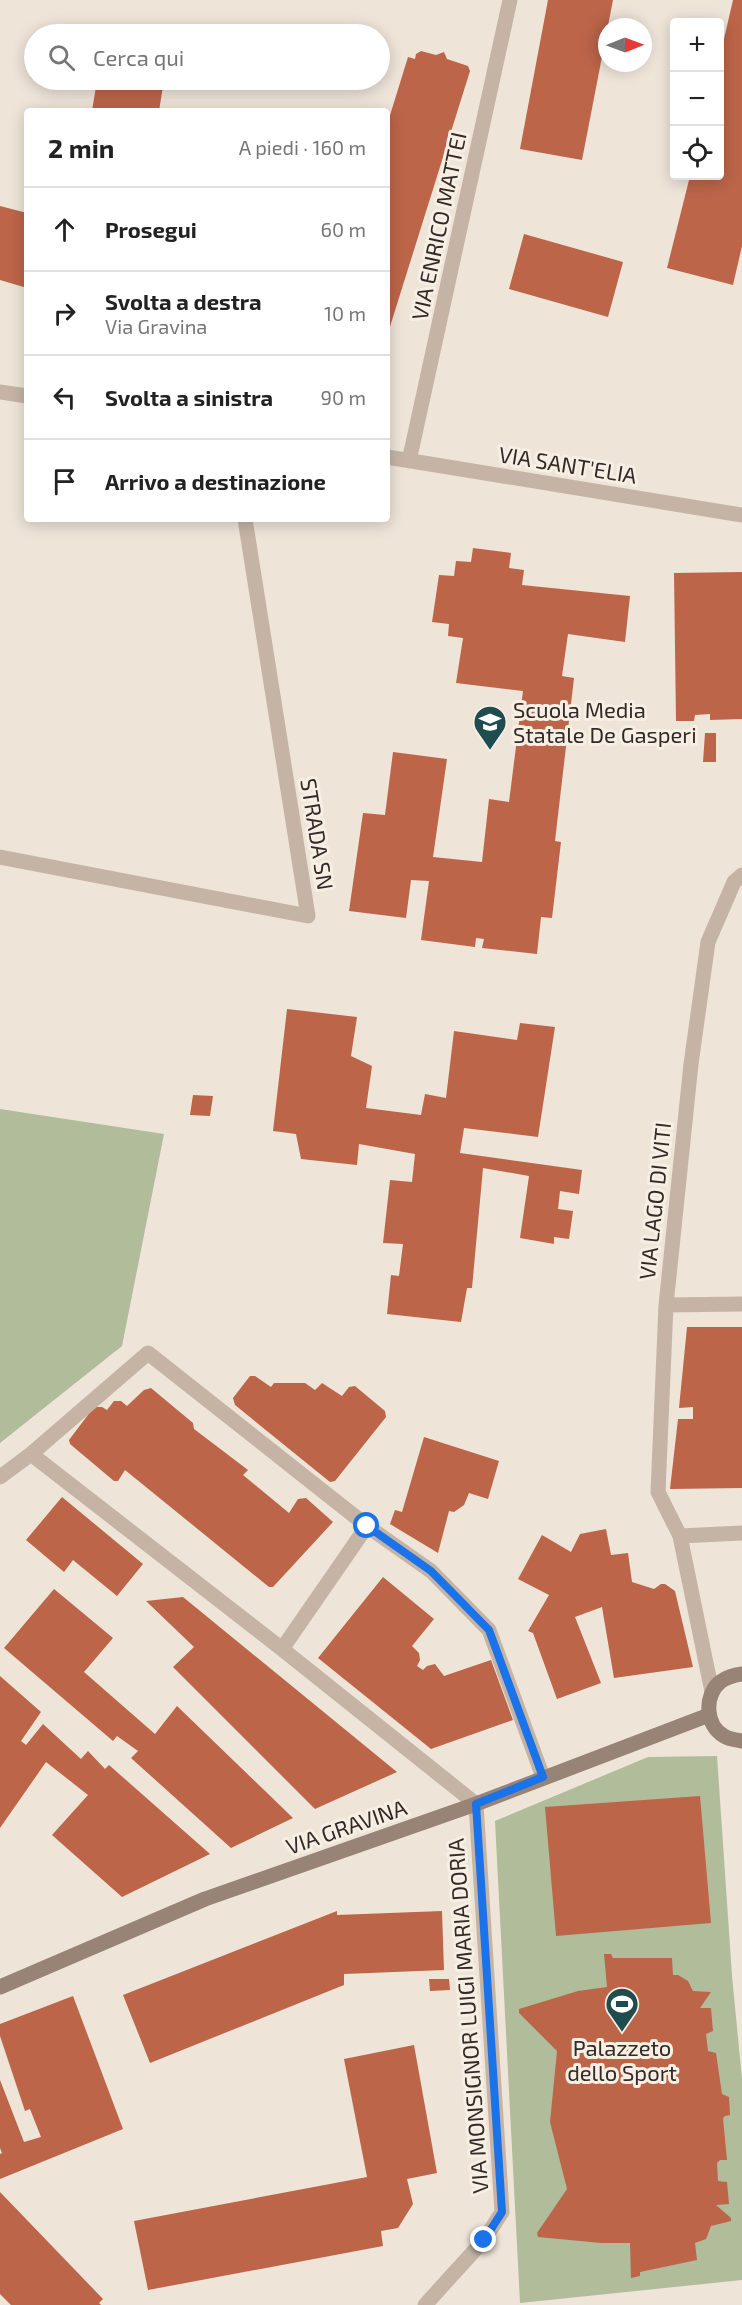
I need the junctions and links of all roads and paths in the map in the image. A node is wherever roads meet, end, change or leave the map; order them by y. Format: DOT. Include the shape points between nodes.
graph roads {
  1 [pos="510,0"];
  2 [pos="0,392"];
  3 [pos="24,396"];
  4 [pos="390,458"];
  5 [pos="410,461"];
  6 [pos="742,515"];
  7 [pos="245,522"];
  8 [pos="0,857"];
  9 [pos="742,875"];
  10 [pos="742,1304"];
  11 [pos="666,1305"];
  12 [pos="31,1454"];
  13 [pos="0,1477"];
  14 [pos="367,1526"];
  15 [pos="742,1533"];
  16 [pos="680,1536"];
  17 [pos="282,1649"];
  18 [pos="742,1674"];
  19 [pos="712,1692"];
  20 [pos="709,1715"];
  21 [pos="742,1741"];
  22 [pos="543,1777"];
  23 [pos="476,1804"];
  24 [pos="0,1987"];
  25 [pos="425,2305"];
  1 -- 5 [label="street, VIA ENRICO MATTEI"];
  2 -- 3 [label="street"];
  4 -- 5 [label="street, VIA SANT'ELIA"];
  5 -- 6 [label="street, VIA SANT'ELIA"];
  7 -- 8 [label="street, STRADA SN" via="308,916"];
  9 -- 11 [label="street, VIA LAGO DI VITI" via="734,882 708,942"];
  10 -- 11 [label="street"];
  11 -- 16 [label="street, VIA LAGO DI VITI" via="658,1492"];
  12 -- 13 [label="street"];
  12 -- 14 [label="street" via="148,1353"];
  12 -- 17 [label="street"];
  14 -- 17 [label="street"];
  14 -- 22 [label="street" via="431,1571 489,1630"];
  15 -- 16 [label="street"];
  16 -- 19 [label="street, VIA LAGO DI VITI"];
  17 -- 23 [label="street"];
  18 -- 19 [label="main road" via="729,1676"];
  19 -- 20 [label="main road"];
  20 -- 21 [label="main road" via="724,1737"];
  20 -- 22 [label="main road, VIA GRAVINA"];
  22 -- 23 [label="main road, VIA GRAVINA"];
  23 -- 24 [label="main road, VIA GRAVINA" via="206,1899"];
  23 -- 25 [label="street, VIA MONSIGNOR LUIGI MARIA DORIA" via="502,2212 484,2240"];
}
